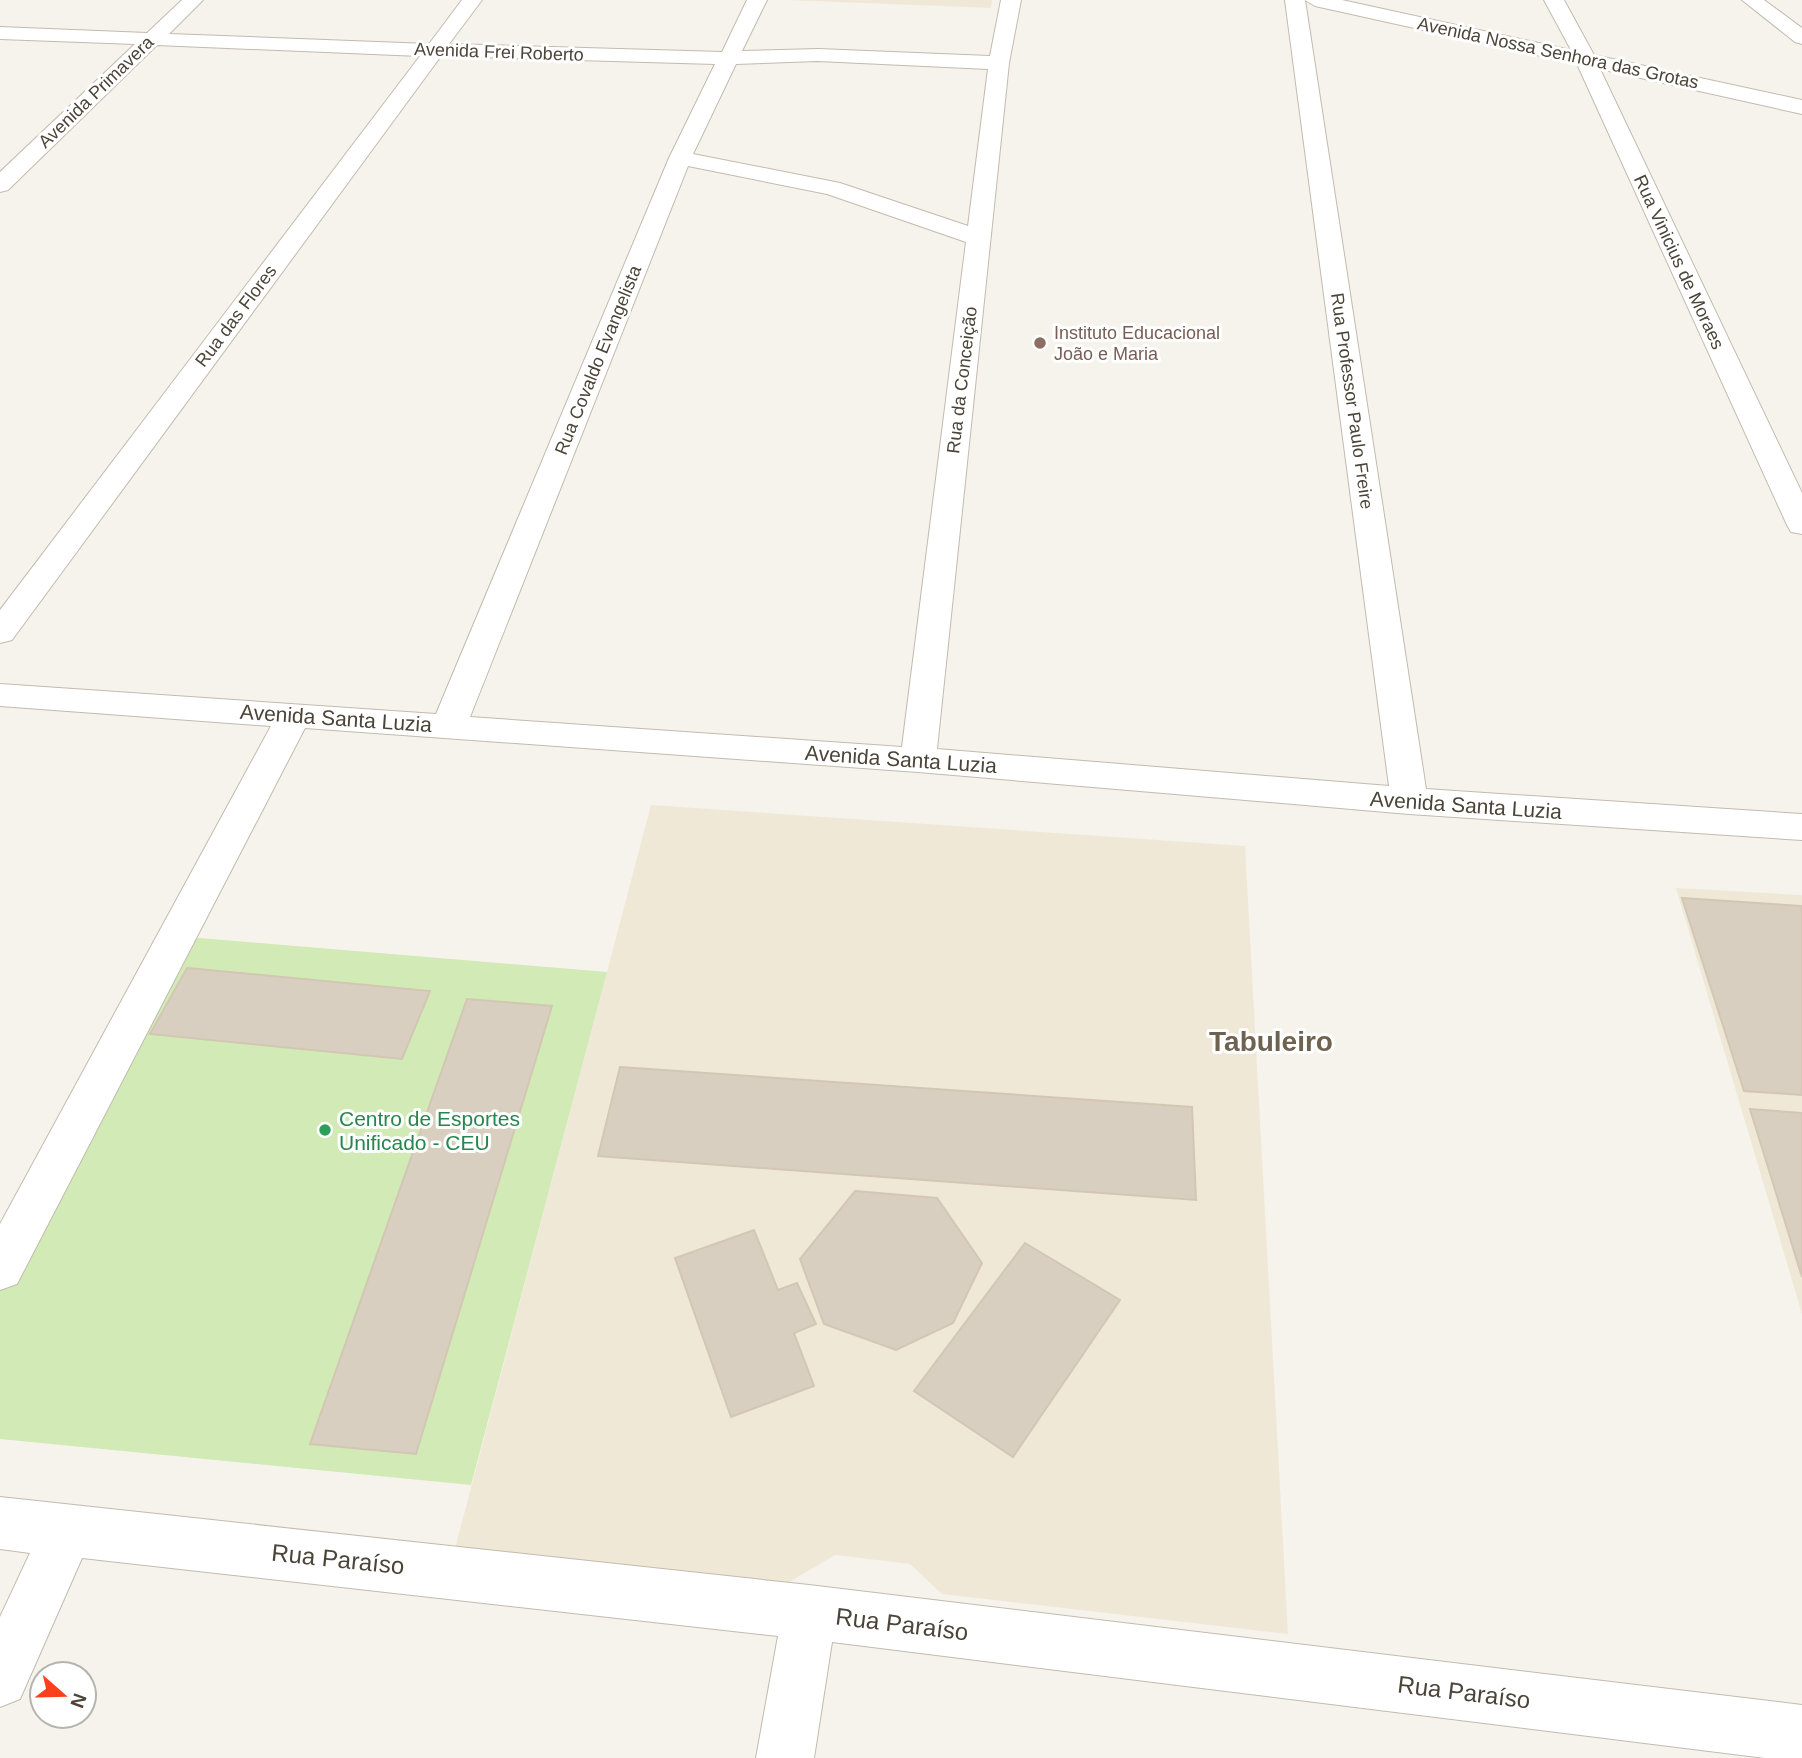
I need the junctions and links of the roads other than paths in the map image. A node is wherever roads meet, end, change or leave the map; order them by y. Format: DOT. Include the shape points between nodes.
graph roads {
  1 [pos="192,0"];
  2 [pos="472,0"];
  3 [pos="757,0"];
  4 [pos="1011,0"];
  5 [pos="1295,0"];
  6 [pos="1315,0"];
  7 [pos="1554,0"];
  8 [pos="1752,0"];
  9 [pos="0,33"];
  10 [pos="152,38"];
  11 [pos="1802,38"];
  12 [pos="433,50"];
  13 [pos="727,58"];
  14 [pos="1583,58"];
  15 [pos="999,63"];
  16 [pos="1802,107"];
  17 [pos="680,158"];
  18 [pos="0,185"];
  19 [pos="978,238"];
  20 [pos="1802,525"];
  21 [pos="0,633"];
  22 [pos="0,695"];
  23 [pos="294,715"];
  24 [pos="449,726"];
  25 [pos="918,760"];
  26 [pos="1409,802"];
  27 [pos="1802,827"];
  28 [pos="0,1269"];
  29 [pos="0,1523"];
  30 [pos="68,1529"];
  31 [pos="808,1612"];
  32 [pos="0,1679"];
  33 [pos="1802,1734"];
  34 [pos="785,1758"];
  1 -- 10 [label="street, Avenida Primavera"];
  2 -- 12 [label="street, Rua das Flores"];
  3 -- 13 [label="street, Rua Covaldo Evangelista"];
  4 -- 15 [label="street, Rua da Conceição"];
  5 -- 26 [label="street, Rua Professor Paulo Freire"];
  6 -- 14 [label="street, Avenida Nossa Senhora das Grotas"];
  7 -- 14 [label="street, Rua Vinicius de Moraes"];
  8 -- 11 [label="street"];
  9 -- 10 [label="street, Avenida Frei Roberto"];
  10 -- 12 [label="street, Avenida Frei Roberto"];
  10 -- 18 [label="street, Avenida Primavera"];
  12 -- 13 [label="street, Avenida Frei Roberto"];
  12 -- 21 [label="street, Rua das Flores"];
  13 -- 15 [label="street, Avenida Frei Roberto" via="818,55"];
  13 -- 17 [label="street, Rua Covaldo Evangelista"];
  14 -- 16 [label="street, Avenida Nossa Senhora das Grotas"];
  14 -- 20 [label="street, Rua Vinicius de Moraes"];
  15 -- 19 [label="street, Rua da Conceição"];
  17 -- 19 [label="street" via="832,188"];
  17 -- 24 [label="street, Rua Covaldo Evangelista"];
  19 -- 25 [label="street, Rua da Conceição"];
  22 -- 23 [label="street, Avenida Santa Luzia"];
  23 -- 24 [label="street, Avenida Santa Luzia"];
  23 -- 28 [label="street"];
  24 -- 25 [label="street, Avenida Santa Luzia"];
  25 -- 26 [label="street, Avenida Santa Luzia"];
  26 -- 27 [label="street, Avenida Santa Luzia"];
  29 -- 30 [label="street, Rua Paraíso"];
  30 -- 31 [label="street, Rua Paraíso"];
  30 -- 32 [label="street"];
  31 -- 33 [label="street, Rua Paraíso"];
  31 -- 34 [label="street"];
}
